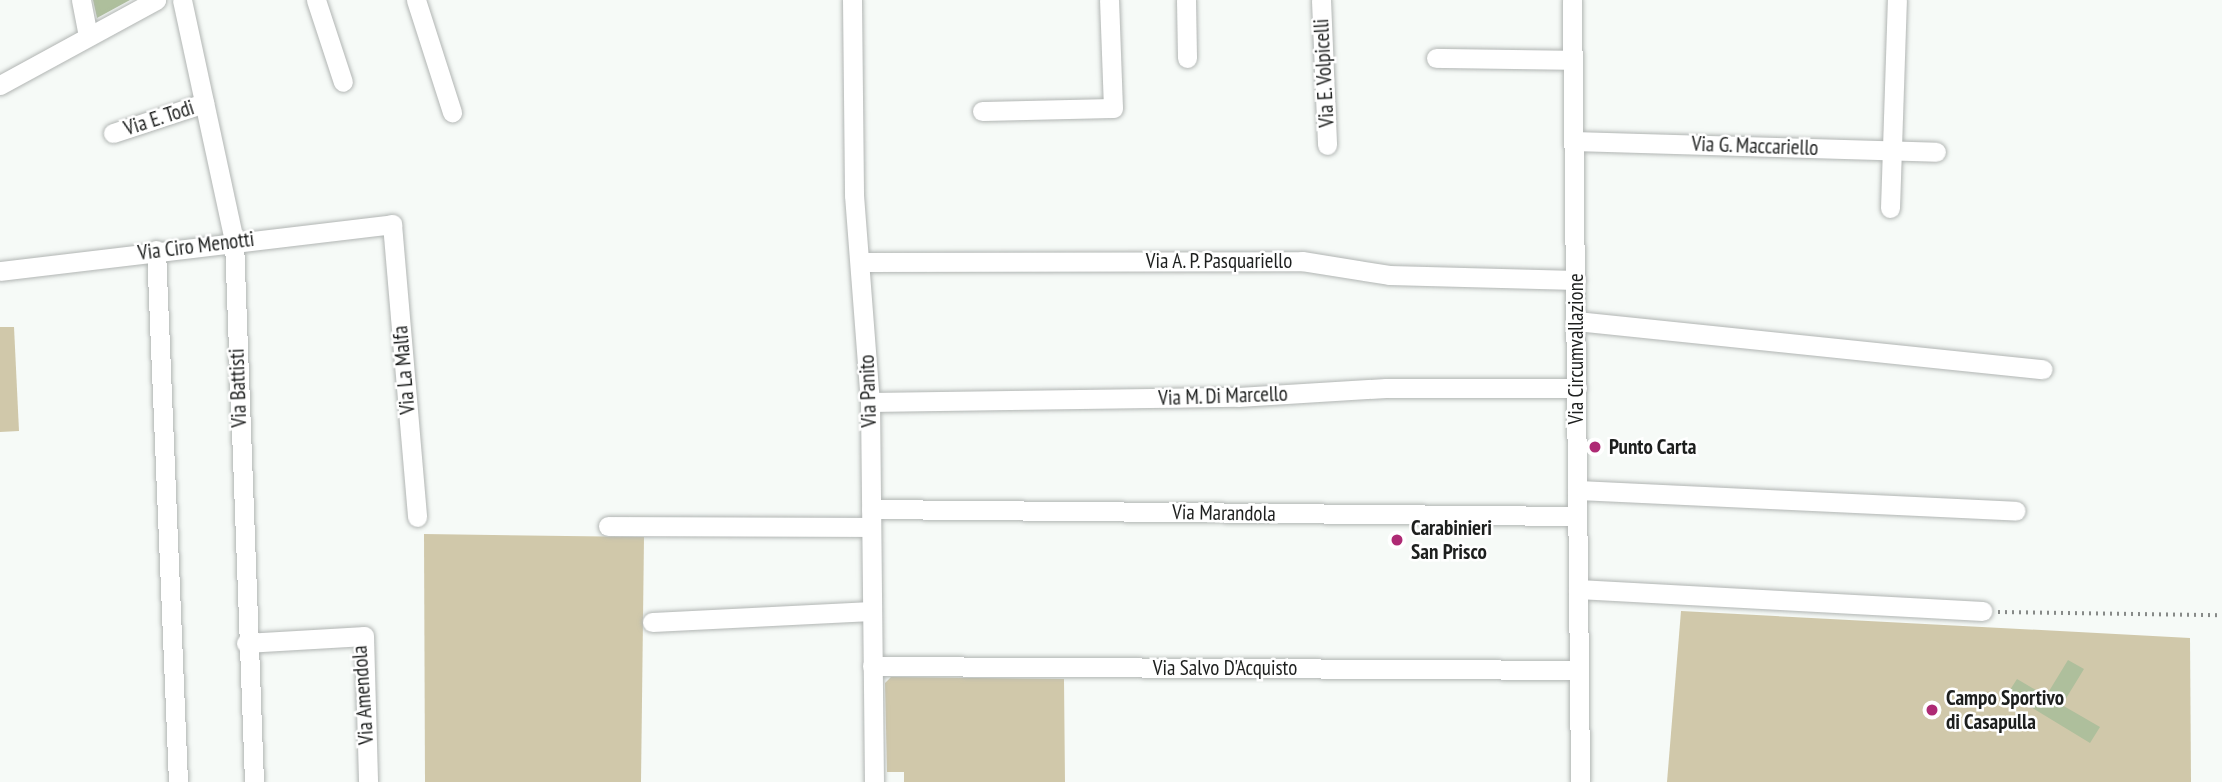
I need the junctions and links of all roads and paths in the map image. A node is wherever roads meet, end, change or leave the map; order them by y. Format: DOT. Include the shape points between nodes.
graph roads {
  1 [pos="81,0"];
  2 [pos="156,0"];
  3 [pos="182,0"];
  4 [pos="316,0"];
  5 [pos="416,0"];
  6 [pos="852,0"];
  7 [pos="1109,0"];
  8 [pos="1186,0"];
  9 [pos="1321,0"];
  10 [pos="1572,0"];
  11 [pos="1897,0"];
  12 [pos="88,35"];
  13 [pos="1187,58"];
  14 [pos="1436,58"];
  15 [pos="1573,60"];
  16 [pos="343,82"];
  17 [pos="0,85"];
  18 [pos="204,103"];
  19 [pos="982,111"];
  20 [pos="452,112"];
  21 [pos="113,133"];
  22 [pos="1574,141"];
  23 [pos="1327,145"];
  24 [pos="1890,150"];
  25 [pos="1936,152"];
  26 [pos="1890,208"];
  27 [pos="392,224"];
  28 [pos="234,241"];
  29 [pos="156,250"];
  30 [pos="862,262"];
  31 [pos="0,271"];
  32 [pos="1576,280"];
  33 [pos="1576,321"];
  34 [pos="2043,369"];
  35 [pos="1577,388"];
  36 [pos="870,402"];
  37 [pos="1577,490"];
  38 [pos="2015,511"];
  39 [pos="1577,516"];
  40 [pos="417,517"];
  41 [pos="871,518"];
  42 [pos="608,526"];
  43 [pos="1578,589"];
  44 [pos="872,611"];
  45 [pos="1982,611"];
  46 [pos="2222,615"];
  47 [pos="652,622"];
  48 [pos="246,643"];
  49 [pos="872,666"];
  50 [pos="1578,670"];
  51 [pos="178,782"];
  52 [pos="254,782"];
  53 [pos="368,782"];
  54 [pos="874,782"];
  55 [pos="1580,782"];
  1 -- 12 [label="street"];
  2 -- 12 [label="street"];
  3 -- 18 [label="street, Via Battisti"];
  4 -- 16 [label="street"];
  5 -- 20 [label="street"];
  6 -- 30 [label="street, Via Panito" via="855,195"];
  7 -- 19 [label="street" via="1113,108"];
  8 -- 13 [label="street"];
  9 -- 23 [label="street, Via E. Volpicelli"];
  10 -- 15 [label="street, Via Circumvallazione"];
  11 -- 24 [label="street"];
  12 -- 17 [label="street"];
  14 -- 15 [label="street"];
  15 -- 22 [label="street, Via Circumvallazione"];
  18 -- 21 [label="street, Via E. Todi"];
  18 -- 28 [label="street, Via Battisti"];
  22 -- 24 [label="street, Via G. Maccariello"];
  22 -- 32 [label="street, Via Circumvallazione"];
  24 -- 25 [label="street, Via G. Maccariello"];
  24 -- 26 [label="street"];
  27 -- 28 [label="street, Via Ciro Menotti"];
  27 -- 40 [label="street, Via La Malfa"];
  28 -- 29 [label="street, Via Ciro Menotti"];
  28 -- 48 [label="street, Via Battisti"];
  29 -- 31 [label="street, Via Ciro Menotti"];
  29 -- 51 [label="street"];
  30 -- 32 [label="street, Via A. P. Pasquariello" via="1302,261 1376,274"];
  30 -- 36 [label="street, Via Panito"];
  32 -- 33 [label="street, Via Circumvallazione"];
  33 -- 34 [label="street"];
  33 -- 35 [label="street, Via Circumvallazione"];
  35 -- 36 [label="street, Via M. Di Marcello" via="1386,388 1238,397"];
  35 -- 37 [label="street, Via Circumvallazione"];
  36 -- 41 [label="street, Via Panito"];
  37 -- 38 [label="street"];
  37 -- 39 [label="street, Via Circumvallazione"];
  39 -- 41 [label="street, Via Marandola"];
  39 -- 43 [label="street, Via Circumvallazione"];
  41 -- 42 [label="street, Via Marandola"];
  41 -- 44 [label="street, Via Panito"];
  43 -- 45 [label="street"];
  43 -- 50 [label="street, Via Circumvallazione"];
  44 -- 47 [label="street"];
  44 -- 49 [label="street, Via Panito"];
  45 -- 46 [label="path"];
  48 -- 52 [label="street, Via Battisti"];
  48 -- 53 [label="street, Via Amendola" via="363,636"];
  49 -- 50 [label="street, Via Salvo D'Acquisto"];
  49 -- 54 [label="street, Via Panito"];
  50 -- 55 [label="street, Via Circumvallazione"];
}
